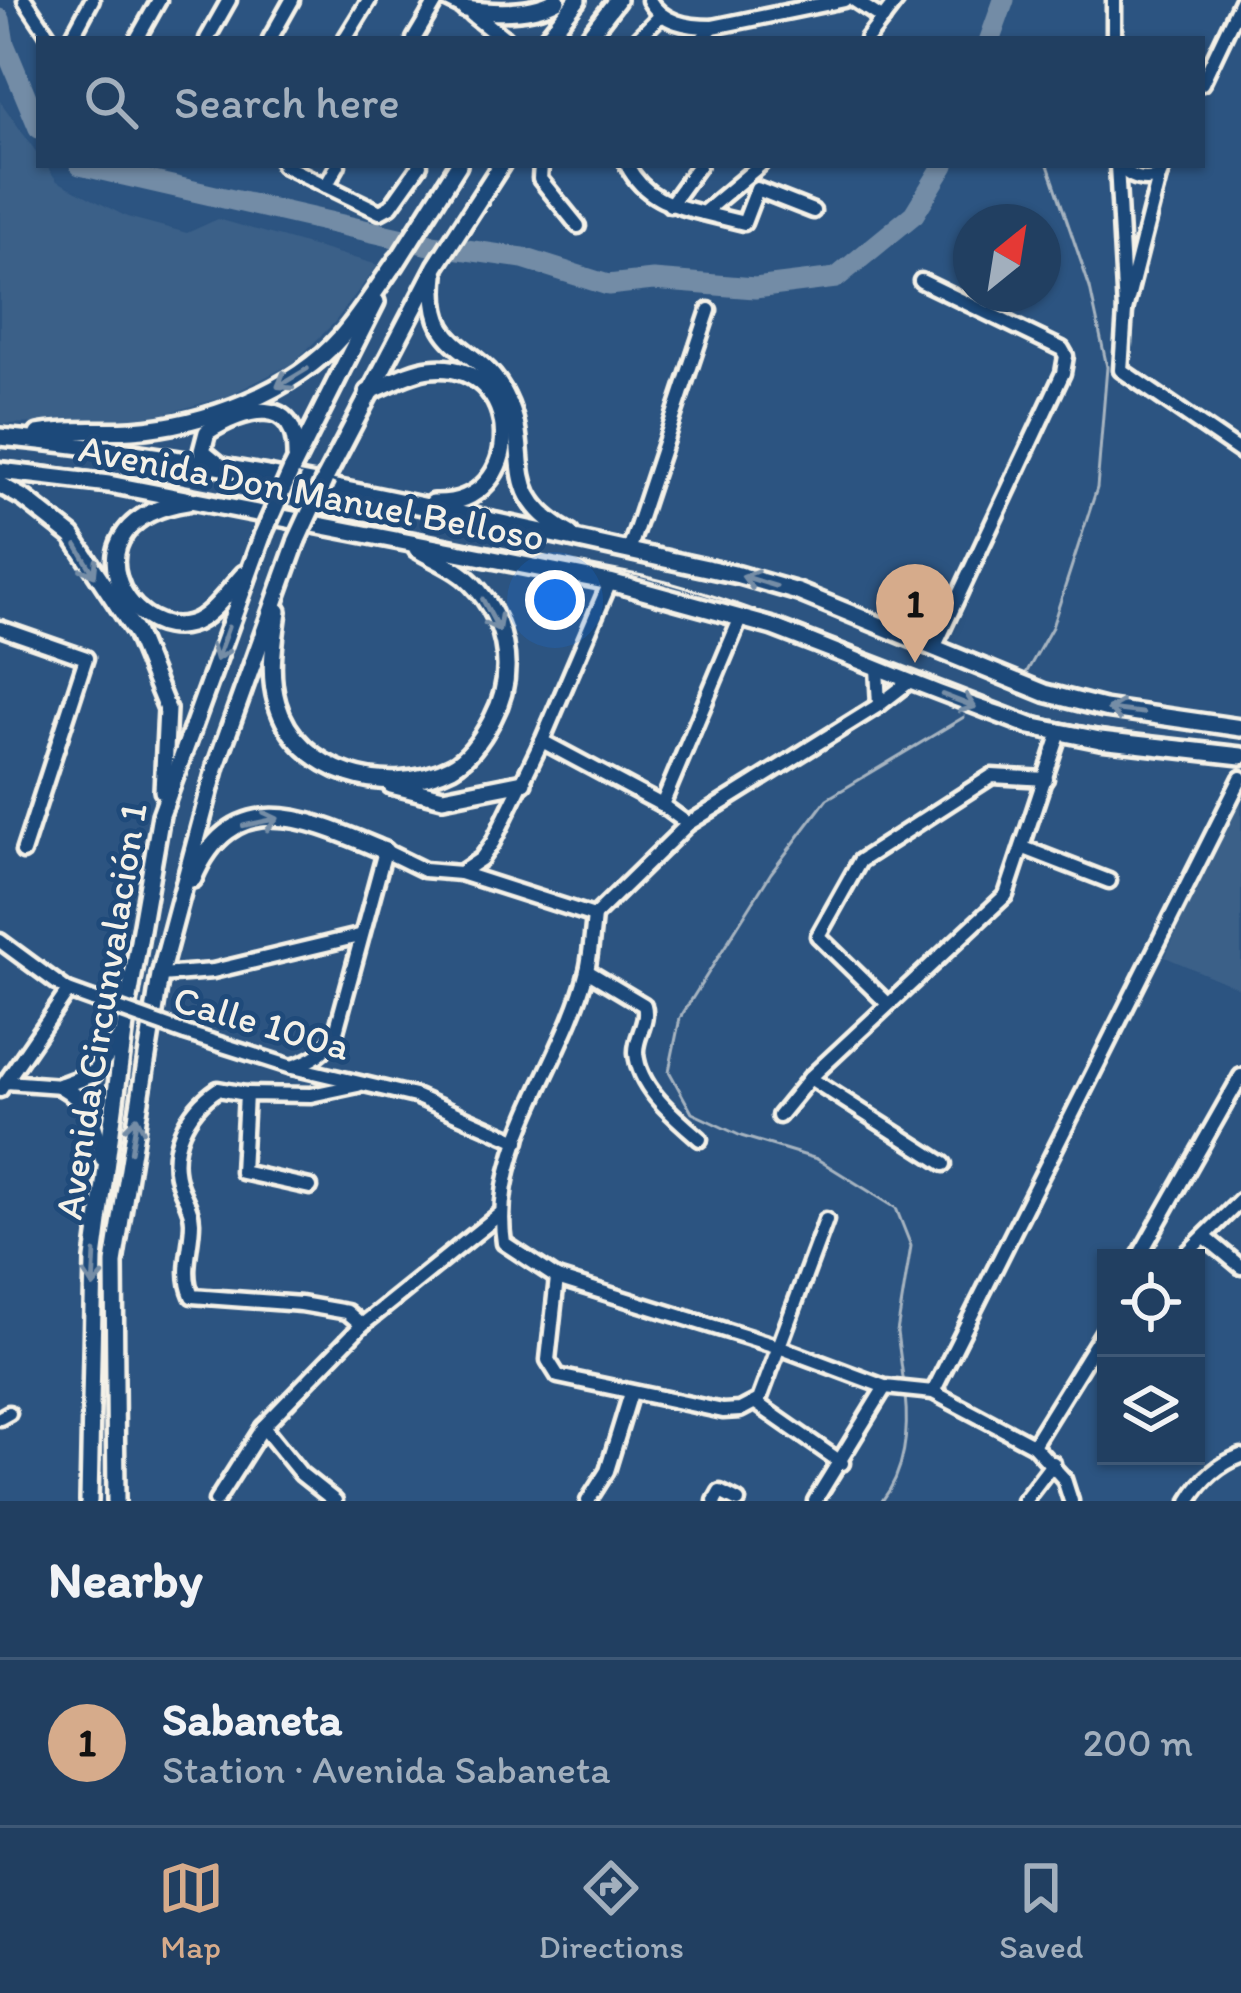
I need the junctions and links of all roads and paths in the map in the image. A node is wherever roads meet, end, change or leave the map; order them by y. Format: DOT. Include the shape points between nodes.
graph roads {
  1 [pos="25,0"];
  2 [pos="92,0"];
  3 [pos="159,0"];
  4 [pos="230,0"];
  5 [pos="292,0"];
  6 [pos="369,0"];
  7 [pos="437,0"];
  8 [pos="447,0"];
  9 [pos="557,0"];
  10 [pos="578,0"];
  11 [pos="617,0"];
  12 [pos="649,0"];
  13 [pos="844,0"];
  14 [pos="854,0"];
  15 [pos="897,0"];
  16 [pos="1114,0"];
  17 [pos="1241,1"];
  18 [pos="465,9"];
  19 [pos="661,15"];
  20 [pos="883,19"];
  21 [pos="713,27"];
  22 [pos="50,36"];
  23 [pos="73,36"];
  24 [pos="139,36"];
  25 [pos="209,36"];
  26 [pos="272,36"];
  27 [pos="347,36"];
  28 [pos="416,36"];
  29 [pos="500,36"];
  30 [pos="548,36"];
  31 [pos="589,36"];
  32 [pos="641,36"];
  33 [pos="705,36"];
  34 [pos="869,36"];
  35 [pos="1114,36"];
  36 [pos="1205,77"];
  37 [pos="289,168"];
  38 [pos="336,168"];
  39 [pos="418,168"];
  40 [pos="456,168"];
  41 [pos="499,168"];
  42 [pos="541,168"];
  43 [pos="630,168"];
  44 [pos="697,168"];
  45 [pos="759,168"];
  46 [pos="1118,168"];
  47 [pos="1122,168"];
  48 [pos="1162,171"];
  49 [pos="751,185"];
  50 [pos="326,186"];
  51 [pos="670,205"];
  52 [pos="813,211"];
  53 [pos="703,213"];
  54 [pos="578,226"];
  55 [pos="397,260"];
  56 [pos="436,266"];
  57 [pos="921,281"];
  58 [pos="709,310"];
  59 [pos="1125,310"];
  60 [pos="368,392"];
  61 [pos="9,437"];
  62 [pos="1241,452"];
  63 [pos="294,466"];
  64 [pos="226,468"];
  65 [pos="0,471"];
  66 [pos="0,485"];
  67 [pos="200,500"];
  68 [pos="389,502"];
  69 [pos="404,541"];
  70 [pos="583,542"];
  71 [pos="629,551"];
  72 [pos="250,568"];
  73 [pos="283,577"];
  74 [pos="610,582"];
  75 [pos="741,617"];
  76 [pos="0,628"];
  77 [pos="934,648"];
  78 [pos="877,668"];
  79 [pos="910,681"];
  80 [pos="879,705"];
  81 [pos="1241,728"];
  82 [pos="1060,732"];
  83 [pos="542,741"];
  84 [pos="1241,756"];
  85 [pos="371,778"];
  86 [pos="1046,778"];
  87 [pos="1241,778"];
  88 [pos="523,782"];
  89 [pos="662,805"];
  90 [pos="160,815"];
  91 [pos="688,824"];
  92 [pos="1024,848"];
  93 [pos="385,851"];
  94 [pos="23,852"];
  95 [pos="460,872"];
  96 [pos="1108,881"];
  97 [pos="594,916"];
  98 [pos="359,936"];
  99 [pos="169,937"];
  100 [pos="0,941"];
  101 [pos="587,971"];
  102 [pos="160,975"];
  103 [pos="68,991"];
  104 [pos="887,1003"];
  105 [pos="124,1032"];
  106 [pos="292,1067"];
  107 [pos="1241,1076"];
  108 [pos="810,1078"];
  109 [pos="365,1084"];
  110 [pos="3,1086"];
  111 [pos="61,1086"];
  112 [pos="246,1094"];
  113 [pos="779,1116"];
  114 [pos="700,1139"];
  115 [pos="518,1141"];
  116 [pos="944,1164"];
  117 [pos="106,1167"];
  118 [pos="310,1186"];
  119 [pos="1241,1200"];
  120 [pos="500,1214"];
  121 [pos="826,1220"];
  122 [pos="1205,1237"];
  123 [pos="1143,1249"];
  124 [pos="1192,1249"];
  125 [pos="1241,1267"];
  126 [pos="557,1278"];
  127 [pos="362,1325"];
  128 [pos="1097,1342"];
  129 [pos="776,1346"];
  130 [pos="890,1388"];
  131 [pos="933,1392"];
  132 [pos="631,1393"];
  133 [pos="756,1403"];
  134 [pos="263,1427"];
  135 [pos="1033,1445"];
  136 [pos="1241,1456"];
  137 [pos="842,1463"];
  138 [pos="1053,1463"];
  139 [pos="89,1501"];
  140 [pos="116,1501"];
  141 [pos="216,1501"];
  142 [pos="335,1501"];
  143 [pos="588,1501"];
  144 [pos="715,1501"];
  145 [pos="738,1501"];
  146 [pos="815,1501"];
  147 [pos="1024,1501"];
  148 [pos="1071,1501"];
  149 [pos="1189,1501"];
  1 -- 22 [label="street"];
  2 -- 23 [label="street"];
  3 -- 24 [label="street"];
  4 -- 25 [label="street"];
  5 -- 26 [label="street"];
  6 -- 27 [label="street"];
  7 -- 28 [label="street"];
  8 -- 18 [label="street"];
  9 -- 18 [label="main road" via="493,13"];
  10 -- 30 [label="main road"];
  11 -- 31 [label="main road"];
  12 -- 19 [label="street"];
  13 -- 21 [label="street"];
  14 -- 20 [label="street"];
  15 -- 20 [label="street"];
  16 -- 35 [label="street"];
  17 -- 36 [label="street"];
  18 -- 29 [label="main road"];
  19 -- 21 [label="street"];
  19 -- 32 [label="street"];
  20 -- 34 [label="street"];
  21 -- 33 [label="street"];
  37 -- 50 [label="street"];
  38 -- 50 [label="street"];
  39 -- 50 [label="street" via="380,212"];
  40 -- 55 [label="main road, Avenida Circunvalación 1"];
  41 -- 56 [label="main road, Avenida Circunvalación 1"];
  42 -- 54 [label="street" via="540,179"];
  43 -- 51 [label="street"];
  44 -- 51 [label="street"];
  45 -- 49 [label="street"];
  46 -- 59 [label="street"];
  47 -- 48 [label="street" via="1136,178"];
  48 -- 59 [label="street"];
  49 -- 52 [label="street"];
  49 -- 53 [label="street"];
  49 -- 53 [label="street" via="744,223"];
  51 -- 53 [label="street"];
  55 -- 61 [label="main road, one-way" via="342,336 285,384 170,425"];
  55 -- 63 [label="main road, Avenida Circunvalación 1"];
  56 -- 60 [label="main road, Avenida Circunvalación 1"];
  56 -- 70 [label="main road" via="435,317 505,393 524,489 538,512"];
  57 -- 77 [label="street" via="1066,356"];
  58 -- 71 [label="street"];
  59 -- 62 [label="street" via="1121,370"];
  60 -- 68 [label="main road" via="427,369 449,370 484,385 503,421 492,477 473,495 448,504"];
  60 -- 73 [label="main road, Avenida Circunvalación 1, bridge"];
  61 -- 64 [label="main road, Avenida Don Manuel Belloso"];
  63 -- 64 [label="main road" via="297,443 286,417 261,411 206,432 202,451"];
  63 -- 72 [label="main road, Avenida Circunvalación 1, bridge"];
  64 -- 68 [label="main road, Avenida Don Manuel Belloso"];
  65 -- 67 [label="main road, Avenida Don Manuel Belloso"];
  66 -- 90 [label="main road, one-way" via="72,536 136,632 167,710"];
  67 -- 69 [label="main road, Avenida Don Manuel Belloso"];
  67 -- 72 [label="main road" via="163,506 118,543 113,574 129,600 164,623 189,625"];
  68 -- 70 [label="main road, Avenida Don Manuel Belloso"];
  69 -- 74 [label="main road, Avenida Don Manuel Belloso"];
  69 -- 85 [label="main road, one-way" via="465,577 495,614 507,657 505,695 457,765 419,780"];
  70 -- 71 [label="main road, Avenida Don Manuel Belloso"];
  77 -- 71 [label="main road, Avenida Don Manuel Belloso, one-way" via="798,592"];
  72 -- 90 [label="main road, Avenida Circunvalación 1, one-way"];
  73 -- 85 [label="main road" via="270,668 277,706 296,740 328,769"];
  73 -- 99 [label="main road, Avenida Circunvalación 1" via="216,766"];
  74 -- 75 [label="main road, Avenida Don Manuel Belloso"];
  74 -- 83 [label="street"];
  75 -- 78 [label="main road, Avenida Don Manuel Belloso"];
  75 -- 89 [label="street"];
  76 -- 94 [label="street" via="86,658"];
  81 -- 77 [label="main road, Avenida Don Manuel Belloso, one-way" via="1045,693"];
  78 -- 79 [label="main road, Avenida Don Manuel Belloso"];
  78 -- 80 [label="street"];
  79 -- 80 [label="street"];
  79 -- 82 [label="main road, Avenida Don Manuel Belloso, one-way"];
  80 -- 91 [label="street"];
  82 -- 84 [label="main road, Avenida Don Manuel Belloso"];
  82 -- 86 [label="street"];
  83 -- 88 [label="street"];
  83 -- 89 [label="street"];
  85 -- 88 [label="main road" via="443,798"];
  86 -- 92 [label="street"];
  86 -- 104 [label="street" via="992,776 860,861 818,936"];
  87 -- 131 [label="street"];
  88 -- 95 [label="street" via="482,859"];
  89 -- 91 [label="street"];
  90 -- 105 [label="main road, Avenida Circunvalación 1"];
  91 -- 97 [label="street"];
  92 -- 96 [label="street"];
  92 -- 104 [label="street" via="1006,895"];
  93 -- 95 [label="street" via="424,870"];
  93 -- 98 [label="street"];
  99 -- 93 [label="main road, one-way" via="201,860 220,836 263,817 305,819"];
  95 -- 97 [label="street"];
  97 -- 101 [label="street"];
  98 -- 102 [label="street" via="213,971"];
  98 -- 106 [label="street" via="335,1035 327,1050"];
  99 -- 102 [label="main road, Avenida Circunvalación 1"];
  100 -- 103 [label="street, Calle 100a"];
  101 -- 114 [label="street" via="644,1005 636,1050 645,1081"];
  101 -- 115 [label="street"];
  140 -- 102 [label="main road, Avenida Circunvalación 1, one-way" via="114,1263"];
  103 -- 106 [label="street, Calle 100a, bridge"];
  103 -- 110 [label="street"];
  104 -- 108 [label="street"];
  105 -- 111 [label="main road" via="93,1074"];
  105 -- 117 [label="main road, Avenida Circunvalación 1"];
  106 -- 109 [label="street, Calle 100a"];
  107 -- 123 [label="street"];
  108 -- 113 [label="street"];
  108 -- 116 [label="street"];
  109 -- 112 [label="street" via="311,1095"];
  109 -- 115 [label="street, Calle 100a" via="416,1096"];
  110 -- 111 [label="street"];
  111 -- 117 [label="main road" via="87,1108"];
  112 -- 118 [label="street" via="242,1172"];
  112 -- 127 [label="street" via="218,1089 196,1103 180,1132 177,1181 193,1216 185,1280 192,1296 302,1304 346,1312"];
  115 -- 120 [label="street"];
  117 -- 139 [label="main road, Avenida Circunvalación 1, one-way" via="94,1259"];
  119 -- 122 [label="street"];
  120 -- 126 [label="street" via="504,1243"];
  120 -- 127 [label="street"];
  121 -- 129 [label="street"];
  122 -- 124 [label="street"];
  122 -- 125 [label="street"];
  126 -- 129 [label="street"];
  126 -- 132 [label="street" via="552,1372"];
  127 -- 134 [label="street"];
  128 -- 135 [label="street"];
  129 -- 130 [label="street"];
  129 -- 133 [label="street"];
  130 -- 131 [label="street"];
  130 -- 137 [label="street"];
  131 -- 135 [label="street"];
  132 -- 133 [label="street" via="723,1411"];
  132 -- 143 [label="street" via="607,1471"];
  133 -- 137 [label="street"];
  134 -- 141 [label="street"];
  134 -- 142 [label="street"];
  135 -- 138 [label="street"];
  136 -- 149 [label="street"];
  137 -- 146 [label="street"];
  138 -- 147 [label="street"];
  138 -- 148 [label="street"];
  144 -- 145 [label="street" via="720,1492"];
}
